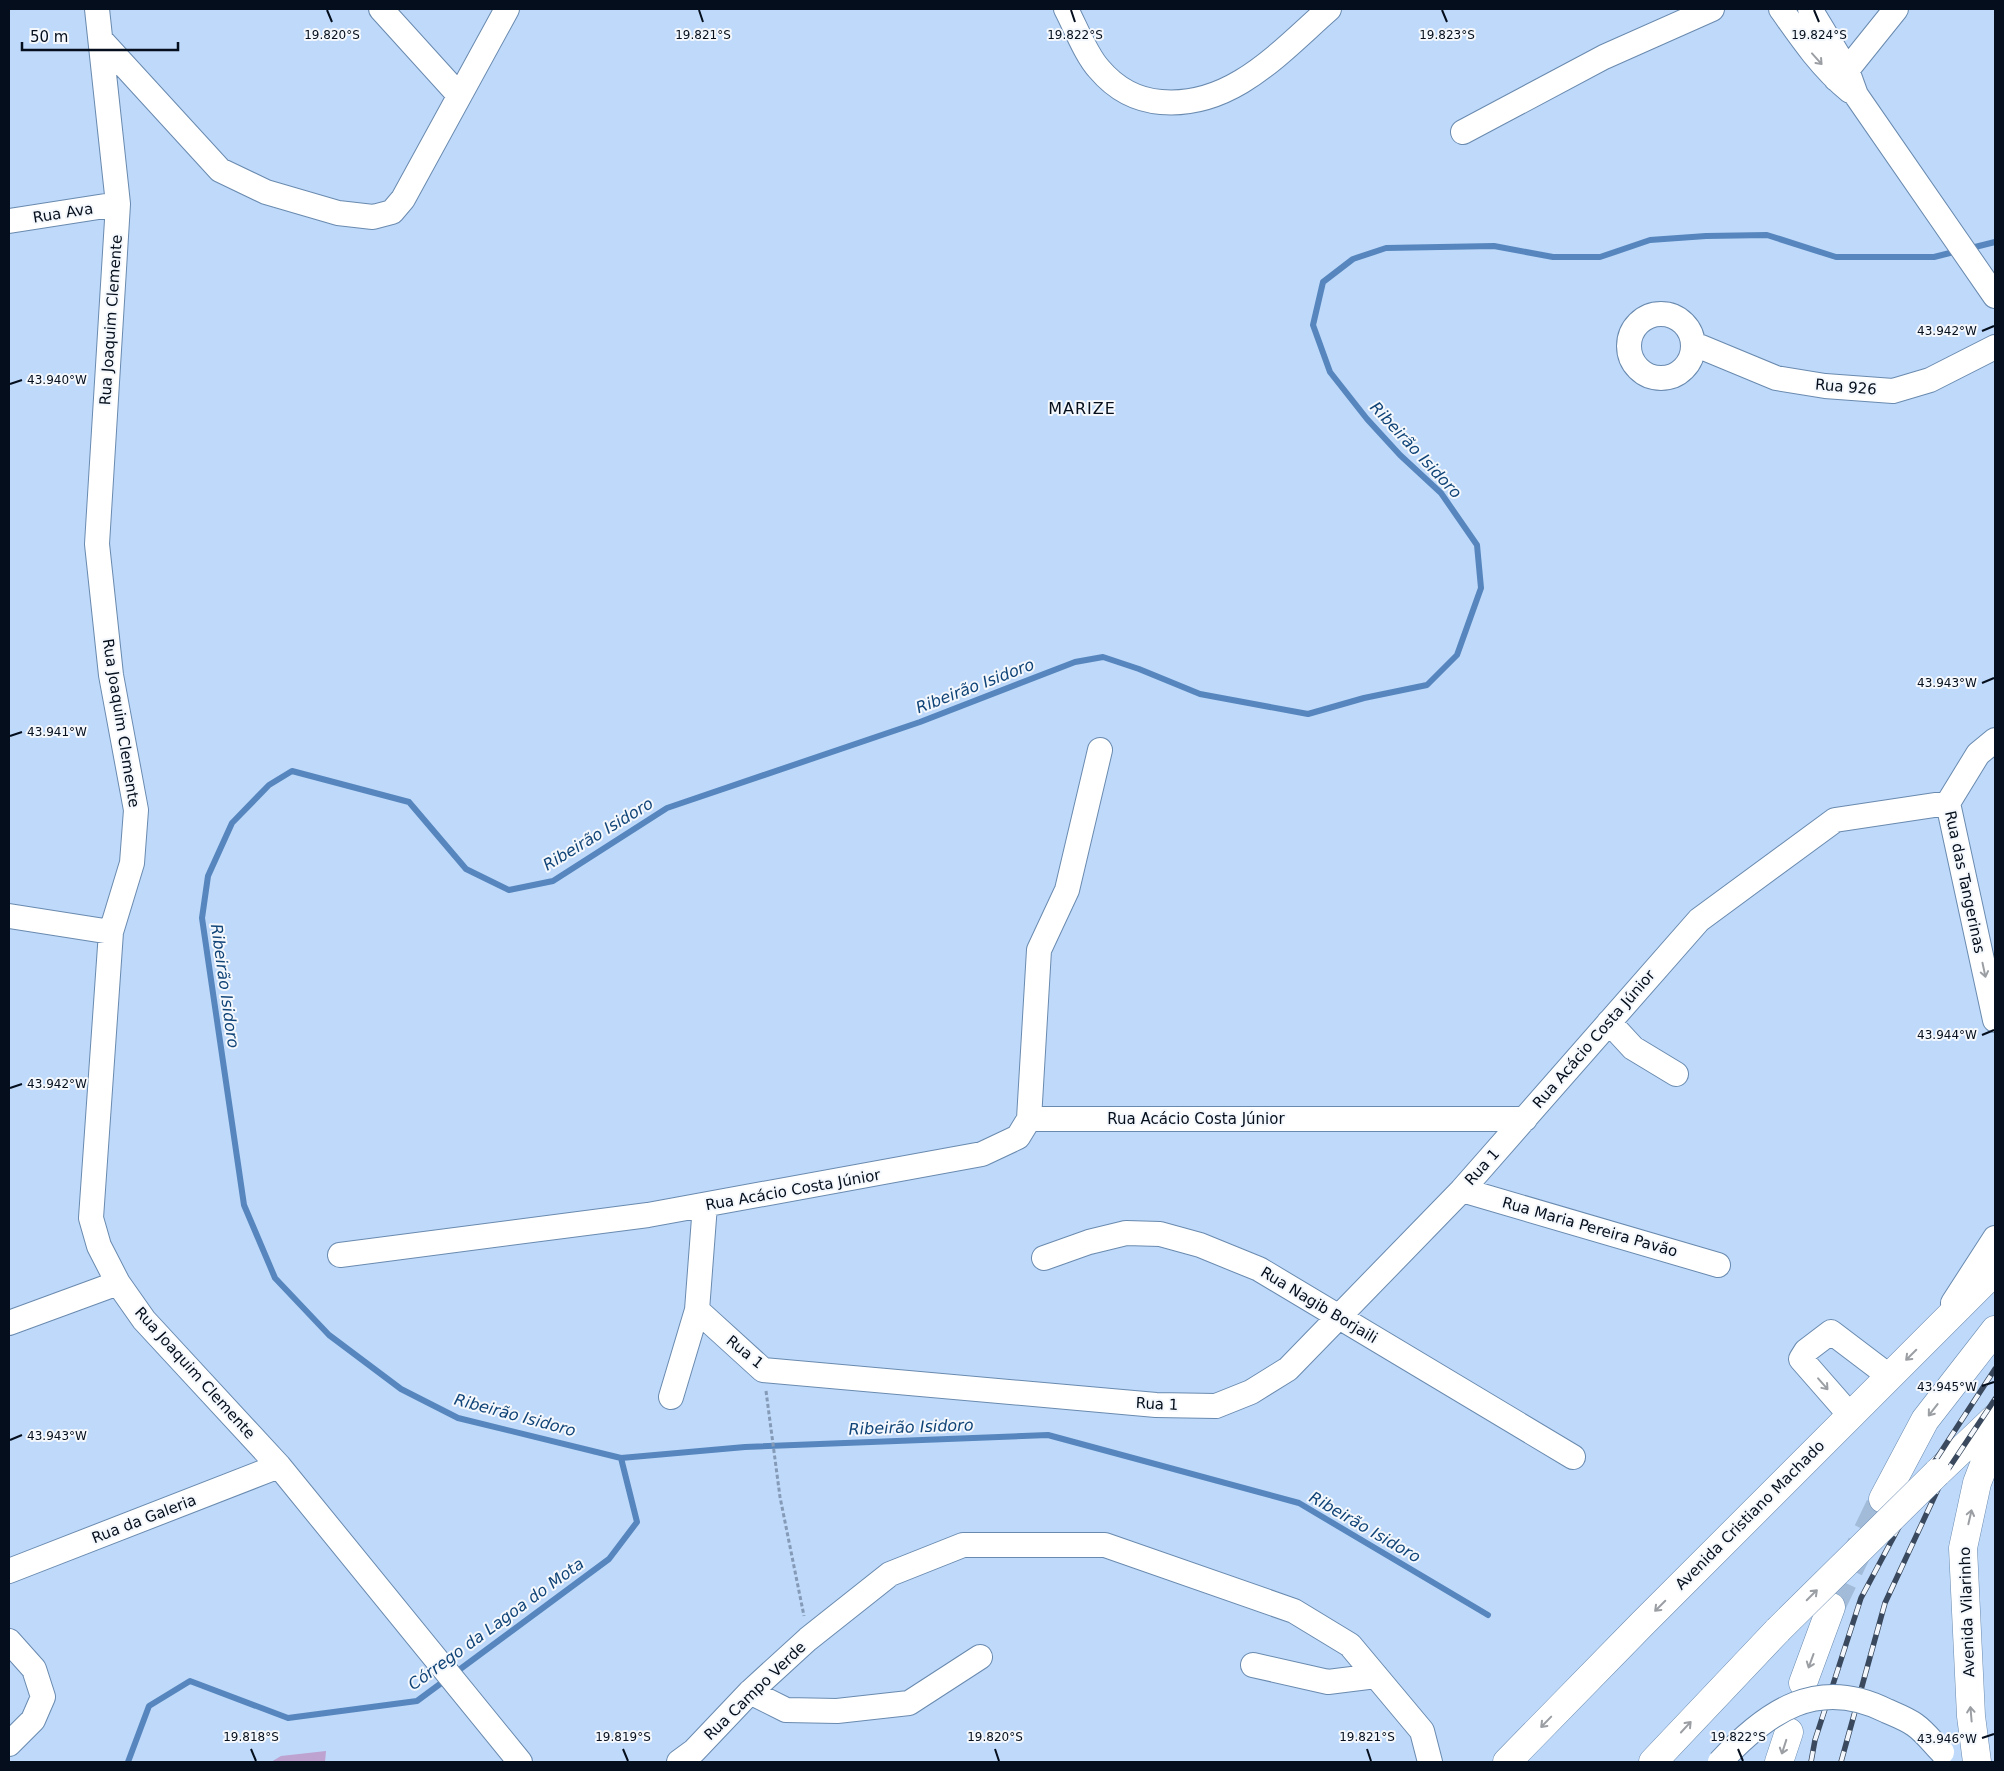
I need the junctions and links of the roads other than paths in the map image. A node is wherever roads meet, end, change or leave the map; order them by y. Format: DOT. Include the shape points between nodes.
graph roads {
  1 [pos="97,9"];
  2 [pos="381,9"];
  3 [pos="507,9"];
  4 [pos="1066,9"];
  5 [pos="1329,9"];
  6 [pos="1712,9"];
  7 [pos="1781,9"];
  8 [pos="1810,9"];
  9 [pos="1896,9"];
  10 [pos="101,40"];
  11 [pos="1841,75"];
  12 [pos="458,94"];
  13 [pos="1463,132"];
  14 [pos="118,204"];
  15 [pos="9,221"];
  16 [pos="1995,296"];
  17 [pos="1694,344"];
  18 [pos="1994,350"];
  19 [pos="1995,740"];
  20 [pos="1100,750"];
  21 [pos="1948,802"];
  22 [pos="9,916"];
  23 [pos="111,932"];
  24 [pos="1995,1020"];
  25 [pos="1609,1022"];
  26 [pos="1676,1074"];
  27 [pos="1029,1119"];
  28 [pos="1525,1119"];
  29 [pos="1462,1190"];
  30 [pos="705,1206"];
  31 [pos="1995,1238"];
  32 [pos="340,1255"];
  33 [pos="1044,1258"];
  34 [pos="1718,1265"];
  35 [pos="1995,1271"];
  36 [pos="118,1283"];
  37 [pos="697,1310"];
  38 [pos="1339,1317"];
  39 [pos="9,1323"];
  40 [pos="1995,1330"];
  41 [pos="1934,1333"];
  42 [pos="1889,1376"];
  43 [pos="672,1397"];
  44 [pos="1850,1416"];
  45 [pos="1995,1418"];
  46 [pos="1995,1436"];
  47 [pos="1573,1457"];
  48 [pos="279,1466"];
  49 [pos="1883,1499"];
  50 [pos="9,1571"];
  51 [pos="1831,1607"];
  52 [pos="9,1641"];
  53 [pos="980,1656"];
  54 [pos="1253,1665"];
  55 [pos="1376,1676"];
  56 [pos="1803,1683"];
  57 [pos="750,1692"];
  58 [pos="1789,1732"];
  59 [pos="9,1744"];
  60 [pos="1943,1759"];
  61 [pos="520,1762"];
  62 [pos="679,1762"];
  63 [pos="1430,1762"];
  64 [pos="1507,1762"];
  65 [pos="1653,1762"];
  66 [pos="1720,1762"];
  67 [pos="1779,1762"];
  68 [pos="1977,1762"];
  1 -- 10 [label="street, Rua Joaquim Clemente"];
  2 -- 12 [label="street"];
  3 -- 12 [label="street"];
  4 -- 5 [label="street" via="1098,68 1123,91 1148,101 1182,104 1222,93 1259,71"];
  6 -- 13 [label="street" via="1604,57"];
  7 -- 11 [label="street, one-way" via="1810,50"];
  8 -- 11 [label="street"];
  9 -- 11 [label="street"];
  10 -- 12 [label="street" via="220,170 266,192 338,213 373,217 392,212 403,199"];
  10 -- 14 [label="street, Rua Joaquim Clemente"];
  11 -- 16 [label="street"];
  14 -- 15 [label="street, Rua Ava"];
  14 -- 23 [label="street, Rua Joaquim Clemente" via="97,544 111,675 136,810 132,863"];
  17 -- 18 [label="street, Rua 926" via="1776,378 1825,386 1893,391 1930,380"];
  19 -- 21 [label="street" via="1978,754"];
  20 -- 27 [label="street" via="1067,890 1039,950"];
  21 -- 24 [label="street, Rua das Tangerinas, one-way"];
  21 -- 25 [label="street, Rua Acácio Costa Júnior" via="1835,820 1699,920"];
  22 -- 23 [label="street"];
  23 -- 36 [label="street, Rua Joaquim Clemente" via="91,1218 98,1246"];
  25 -- 26 [label="street" via="1633,1048"];
  25 -- 28 [label="street, Rua Acácio Costa Júnior"];
  27 -- 28 [label="street, Rua Acácio Costa Júnior"];
  27 -- 30 [label="street, Rua Acácio Costa Júnior" via="1018,1137 982,1154"];
  28 -- 29 [label="street, Rua 1"];
  29 -- 34 [label="street, Rua Maria Pereira Pavão"];
  29 -- 38 [label="street, Rua 1"];
  30 -- 32 [label="street, Rua Acácio Costa Júnior"];
  30 -- 37 [label="street"];
  31 -- 41 [label="street"];
  33 -- 38 [label="street, Rua Nagib Borjaili" via="1126,1233 1160,1234 1200,1245 1259,1269"];
  35 -- 41 [label="highway, Avenida Cristiano Machado"];
  36 -- 39 [label="street"];
  36 -- 48 [label="street, Rua Joaquim Clemente" via="144,1320"];
  37 -- 38 [label="street, Rua 1" via="763,1370 1156,1405 1216,1406 1251,1392 1288,1369"];
  37 -- 43 [label="street"];
  38 -- 47 [label="street, Rua Nagib Borjaili"];
  40 -- 49 [label="highway, one-way" via="1926,1420"];
  41 -- 42 [label="highway, Avenida Cristiano Machado, one-way"];
  42 -- 44 [label="highway, Avenida Cristiano Machado"];
  42 -- 44 [label="street, one-way" via="1832,1332 1806,1351 1801,1359"];
  44 -- 64 [label="highway, Avenida Cristiano Machado, one-way"];
  65 -- 45 [label="highway, one-way, bridge" via="1778,1630"];
  68 -- 46 [label="highway, Avenida Vilarinho, one-way" via="1971,1716 1963,1548 1978,1483"];
  48 -- 50 [label="street, Rua da Galeria"];
  48 -- 61 [label="street, Rua Joaquim Clemente"];
  51 -- 56 [label="highway, one-way"];
  52 -- 59 [label="street" via="34,1670 43,1697 32,1720"];
  53 -- 57 [label="street" via="909,1703 837,1711 786,1710"];
  54 -- 55 [label="street" via="1328,1682"];
  55 -- 57 [label="street, Rua Campo Verde" via="1350,1645 1294,1611 1105,1545 963,1545 890,1574 808,1639"];
  55 -- 63 [label="street, Rua Campo Verde" via="1422,1731"];
  57 -- 62 [label="street, Rua Campo Verde" via="694,1751"];
  58 -- 67 [label="highway, one-way"];
  60 -- 66 [label="street, bridge" via="1914,1724 1850,1697 1818,1697 1770,1717 1745,1734"];
}
